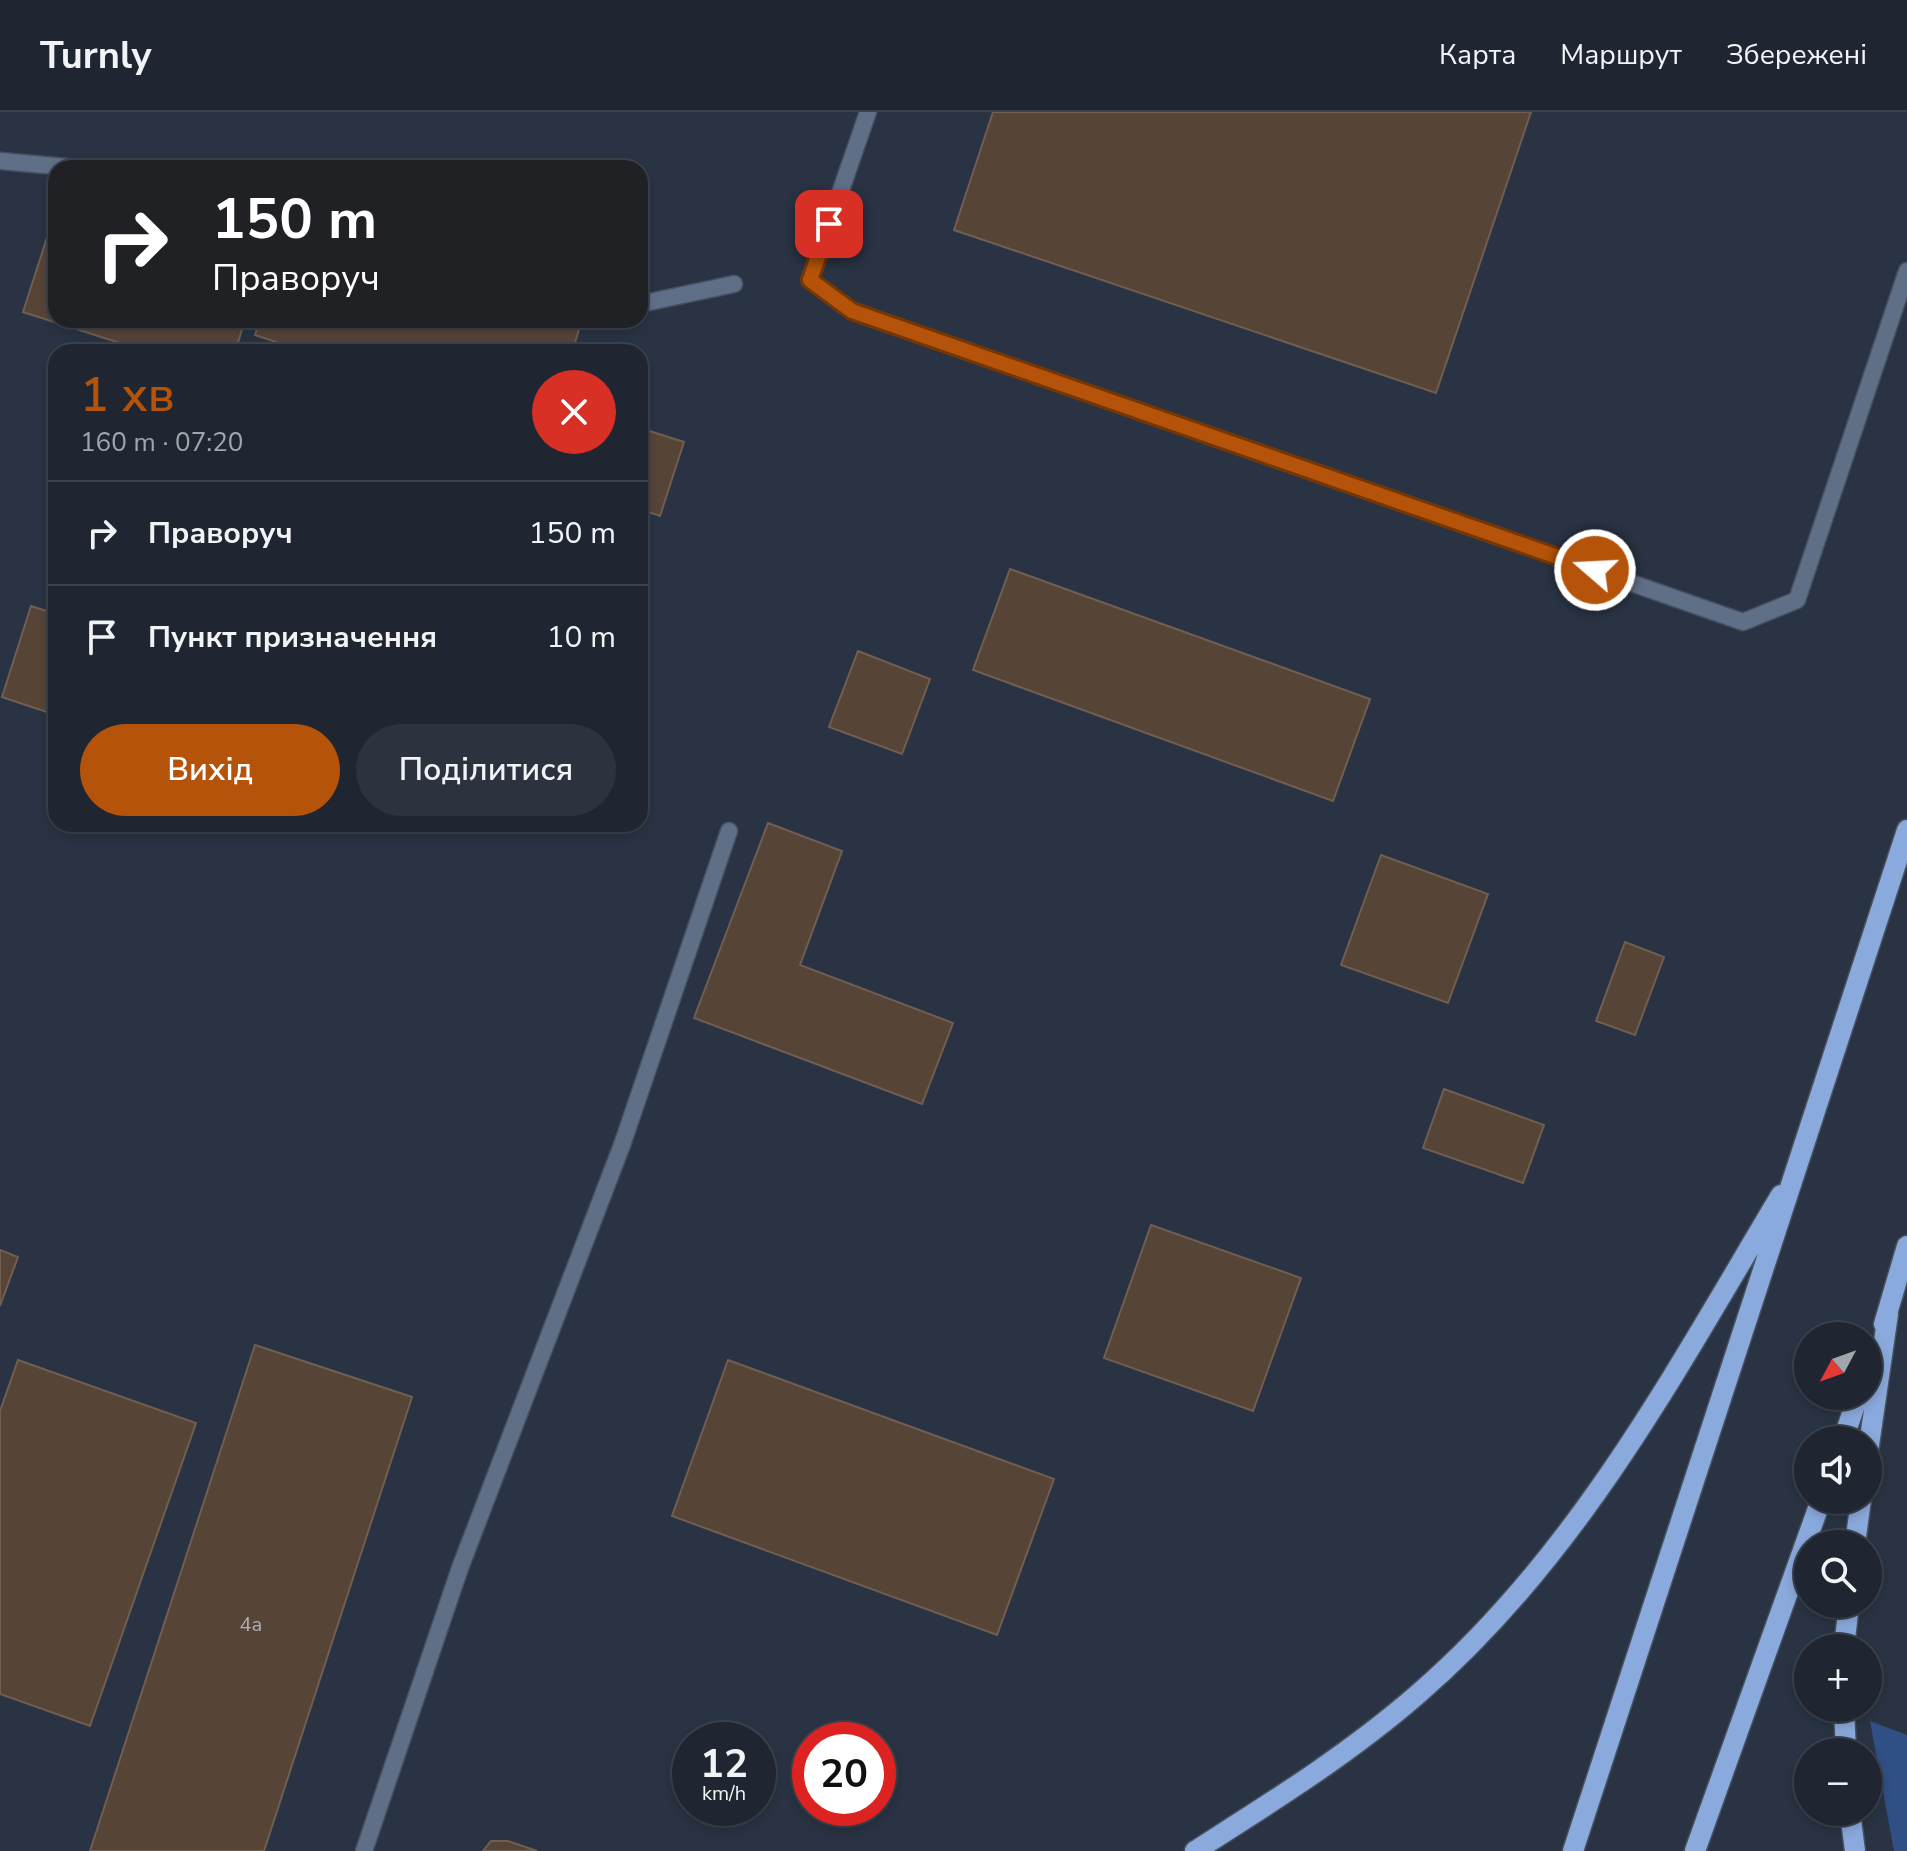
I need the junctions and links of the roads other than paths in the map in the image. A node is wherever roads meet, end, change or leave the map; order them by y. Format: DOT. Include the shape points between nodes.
graph roads {
  1 [pos="868,112"];
  2 [pos="0,161"];
  3 [pos="48,165"];
  4 [pos="1907,271"];
  5 [pos="734,284"];
  6 [pos="648,302"];
  7 [pos="1907,830"];
  8 [pos="729,831"];
  9 [pos="1801,1161"];
  10 [pos="1907,1246"];
  11 [pos="1888,1314"];
  12 [pos="1882,1330"];
  13 [pos="1872,1426"];
  14 [pos="1816,1514"];
  15 [pos="1852,1826"];
  16 [pos="364,1851"];
  17 [pos="1195,1851"];
  18 [pos="1573,1851"];
  19 [pos="1695,1851"];
  20 [pos="1855,1851"];
  1 -- 4 [label="street" via="810,280 852,311 1743,622 1797,600"];
  2 -- 3 [label="street"];
  5 -- 6 [label="street"];
  7 -- 9 [label="main road"];
  8 -- 16 [label="street" via="622,1145 460,1568"];
  9 -- 17 [label="main road" via="1657,1404 1583,1515 1508,1607 1419,1694 1316,1774"];
  9 -- 18 [label="main road"];
  10 -- 11 [label="main road"];
  11 -- 12 [label="main road"];
  11 -- 13 [label="main road"];
  14 -- 19 [label="main road"];
  15 -- 20 [label="main road"];
}
